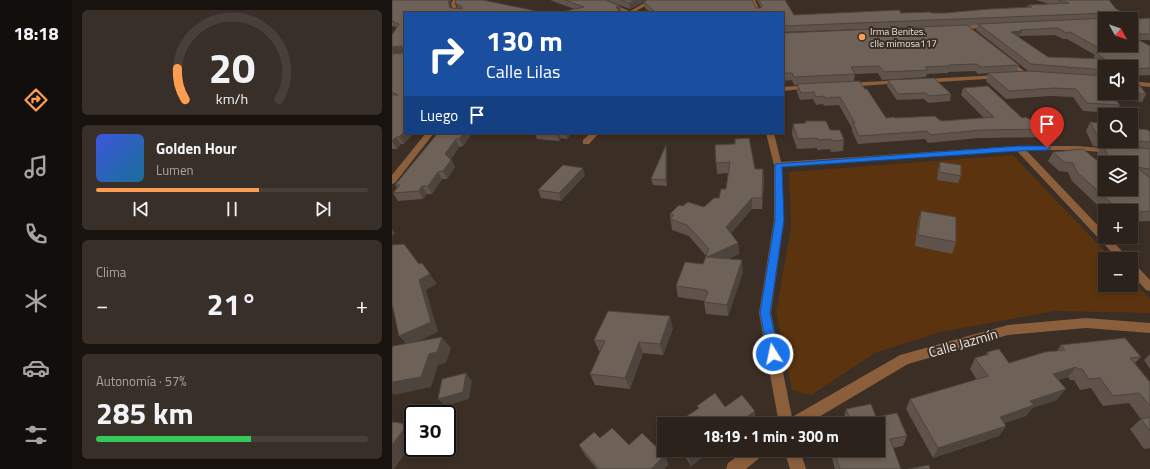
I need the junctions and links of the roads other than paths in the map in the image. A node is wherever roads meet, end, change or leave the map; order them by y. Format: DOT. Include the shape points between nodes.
graph roads {
  1 [pos="456,0"];
  2 [pos="598,0"];
  3 [pos="653,0"];
  4 [pos="753,1"];
  5 [pos="458,12"];
  6 [pos="631,12"];
  7 [pos="758,12"];
  8 [pos="997,26"];
  9 [pos="966,27"];
  10 [pos="950,28"];
  11 [pos="972,32"];
  12 [pos="1002,56"];
  13 [pos="1026,75"];
  14 [pos="1004,76"];
  15 [pos="1018,76"];
  16 [pos="1033,76"];
  17 [pos="918,81"];
  18 [pos="910,82"];
  19 [pos="1138,84"];
  20 [pos="1150,85"];
  21 [pos="838,86"];
  22 [pos="815,87"];
  23 [pos="784,89"];
  24 [pos="429,134"];
  25 [pos="594,134"];
  26 [pos="770,134"];
  27 [pos="586,142"];
  28 [pos="1019,148"];
  29 [pos="1118,152"];
  30 [pos="404,165"];
  31 [pos="778,165"];
  32 [pos="392,166"];
  33 [pos="392,181"];
  34 [pos="1117,252"];
  35 [pos="1138,274"];
  36 [pos="1150,287"];
  37 [pos="1150,328"];
  38 [pos="785,417"];
  39 [pos="805,417"];
  40 [pos="749,457"];
  41 [pos="794,457"];
  42 [pos="734,469"];
  43 [pos="798,469"];
  1 -- 5 [label="street" via="453,3 455,11"];
  2 -- 6 [label="street"];
  3 -- 6 [label="street"];
  4 -- 7 [label="street"];
  8 -- 9 [label="street"];
  9 -- 10 [label="street"];
  9 -- 11 [label="street"];
  12 -- 13 [label="street"];
  13 -- 15 [label="street"];
  13 -- 16 [label="street"];
  14 -- 17 [label="street"];
  18 -- 21 [label="street"];
  19 -- 20 [label="street"];
  22 -- 23 [label="street"];
  24 -- 30 [label="street"];
  25 -- 27 [label="street"];
  26 -- 31 [label="street"];
  28 -- 29 [label="street" via="1076,148"];
  28 -- 31 [label="street"];
  28 -- 34 [label="street"];
  30 -- 32 [label="street"];
  30 -- 33 [label="street"];
  31 -- 38 [label="street" via="779,220 765,313"];
  35 -- 36 [label="street"];
  37 -- 39 [label="street, Calle Jazmín" via="1086,323 1008,330 905,359"];
  40 -- 42 [label="street"];
  41 -- 43 [label="street"];
}
